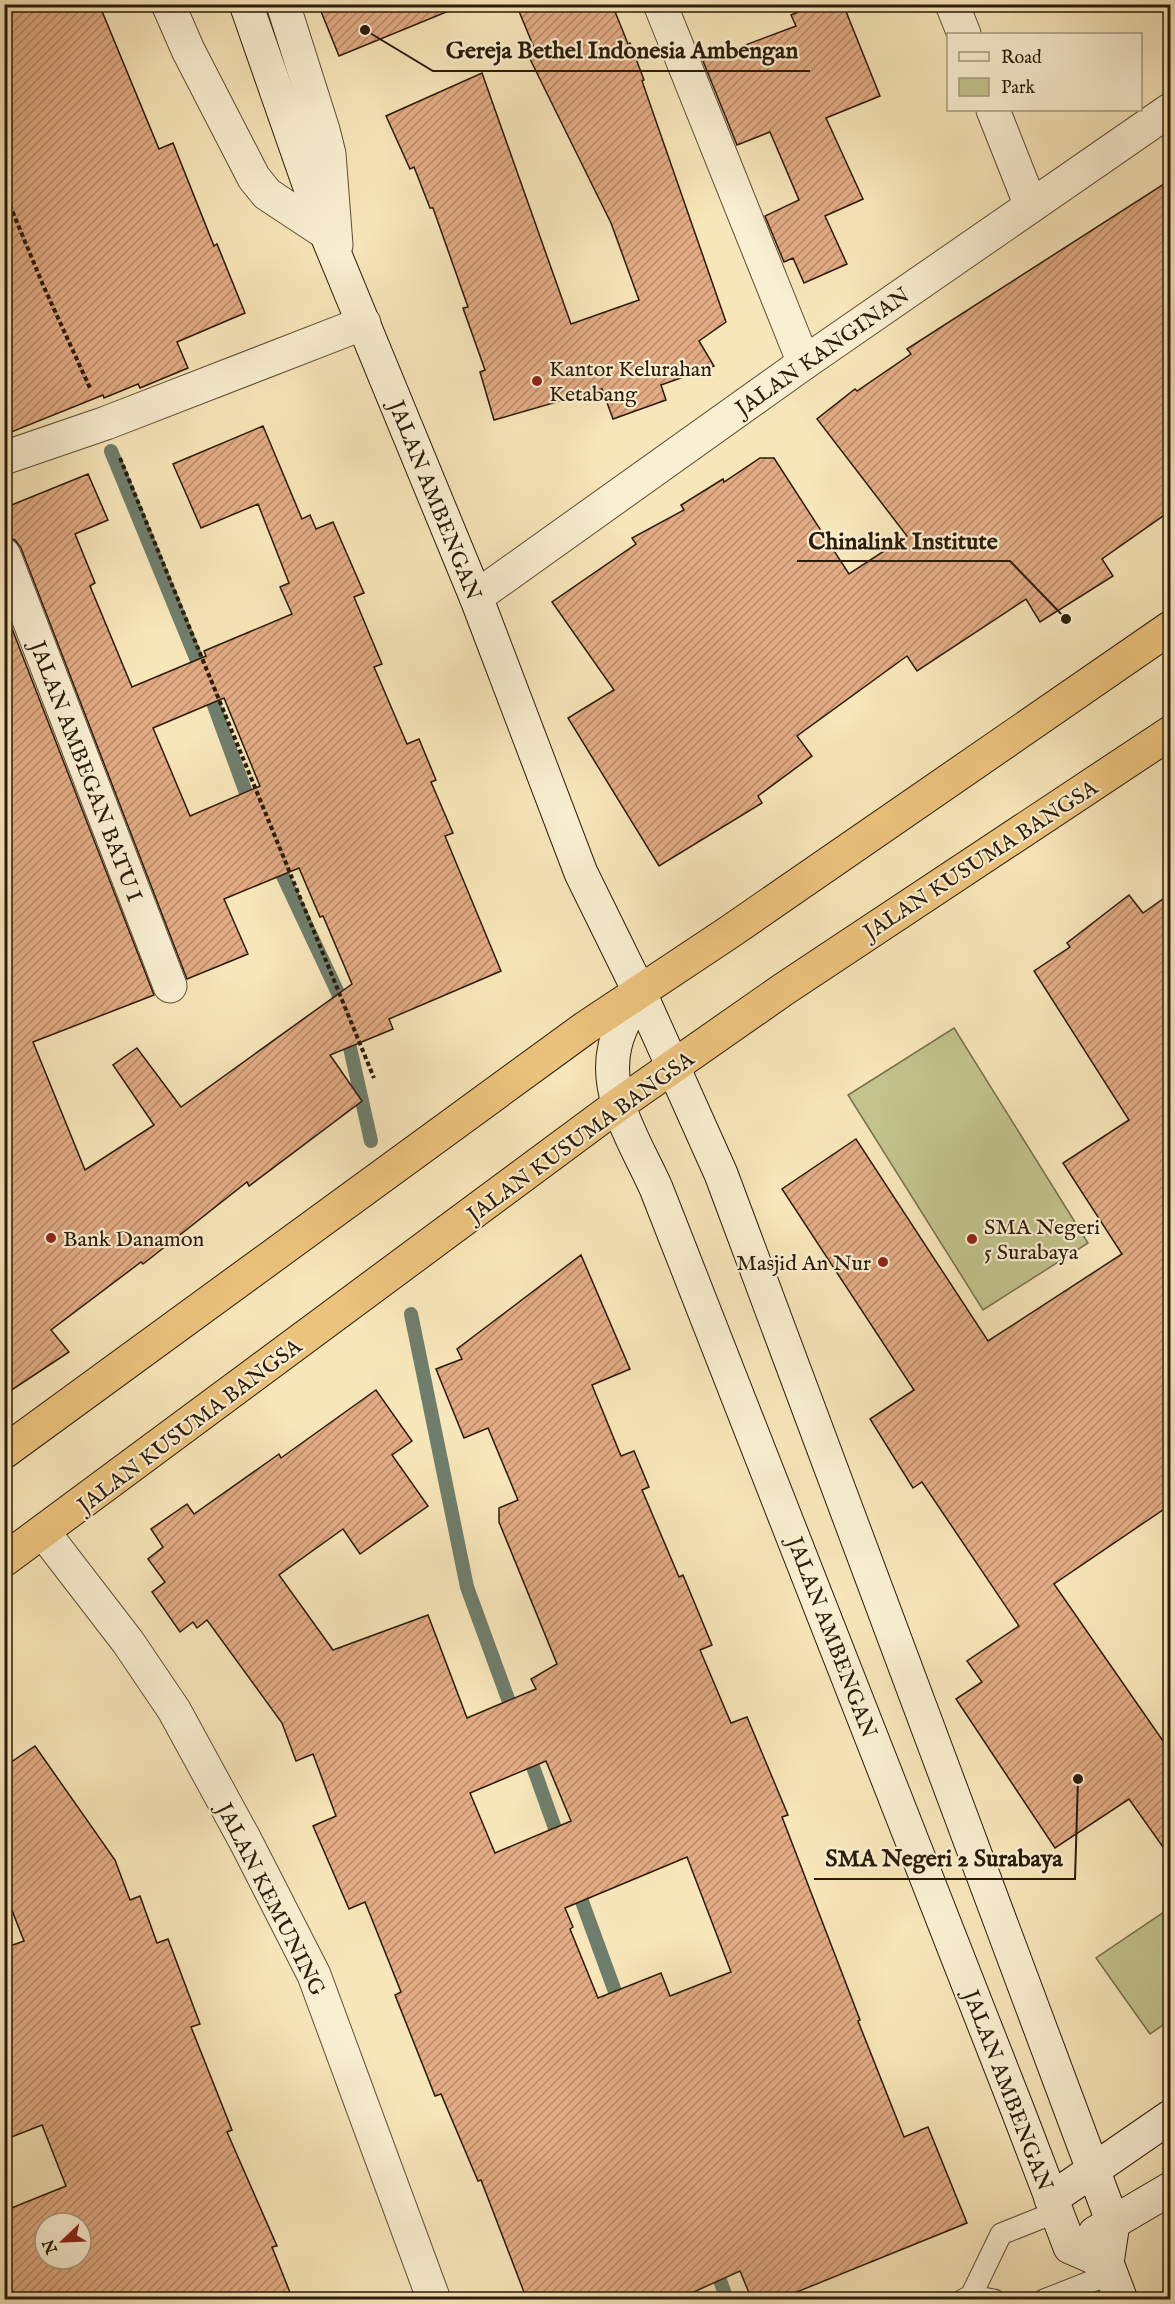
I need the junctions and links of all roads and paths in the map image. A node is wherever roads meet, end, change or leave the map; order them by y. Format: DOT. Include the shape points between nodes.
graph roads {
  1 [pos="168,4"];
  2 [pos="246,4"];
  3 [pos="283,4"];
  4 [pos="660,4"];
  5 [pos="952,4"];
  6 [pos="964,33"];
  7 [pos="1170,110"];
  8 [pos="993,111"];
  9 [pos="4,190"];
  10 [pos="1031,206"];
  11 [pos="332,246"];
  12 [pos="364,323"];
  13 [pos="804,363"];
  14 [pos="106,423"];
  15 [pos="4,458"];
  16 [pos="4,555"];
  17 [pos="476,597"];
  18 [pos="1170,628"];
  19 [pos="1170,733"];
  20 [pos="170,986"];
  21 [pos="639,991"];
  22 [pos="673,1068"];
  23 [pos="374,1078"];
  24 [pos="618,1105"];
  25 [pos="4,1452"];
  26 [pos="44,1533"];
  27 [pos="4,1560"];
  28 [pos="1170,2116"];
  29 [pos="1094,2171"];
  30 [pos="1170,2189"];
  31 [pos="1053,2206"];
  32 [pos="1113,2223"];
  33 [pos="1070,2247"];
  34 [pos="1113,2279"];
  35 [pos="967,2298"];
  36 [pos="434,2300"];
  37 [pos="994,2300"];
  38 [pos="1044,2300"];
  1 -- 11 [label="street" via="254,178 267,194"];
  2 -- 11 [label="street, JALAN AMBENGAN"];
  3 -- 11 [label="street" via="329,154"];
  4 -- 13 [label="street"];
  5 -- 6 [label="street"];
  7 -- 10 [label="street, JALAN KANGINAN"];
  8 -- 10 [label="street"];
  9 -- 14 [label="path"];
  10 -- 13 [label="street, JALAN KANGINAN"];
  11 -- 12 [label="street, JALAN AMBENGAN"];
  12 -- 14 [label="street"];
  12 -- 17 [label="street, JALAN AMBENGAN"];
  13 -- 17 [label="street, JALAN KANGINAN"];
  14 -- 15 [label="street"];
  14 -- 23 [label="path"];
  16 -- 20 [label="street, JALAN AMBEGAN BATU I"];
  17 -- 21 [label="street, JALAN AMBENGAN" via="581,873"];
  18 -- 21 [label="highway"];
  19 -- 22 [label="highway, JALAN KUSUMA BANGSA" via="784,989"];
  21 -- 22 [label="street, JALAN AMBENGAN"];
  21 -- 24 [label="street, JALAN AMBENGAN" via="614,1048 613,1079"];
  21 -- 25 [label="highway"];
  22 -- 24 [label="highway, JALAN KUSUMA BANGSA"];
  22 -- 29 [label="street, JALAN AMBENGAN" via="721,1174"];
  24 -- 26 [label="highway, JALAN KUSUMA BANGSA"];
  24 -- 31 [label="street, JALAN AMBENGAN" via="656,1188"];
  26 -- 27 [label="highway, JALAN KUSUMA BANGSA"];
  26 -- 36 [label="street, JALAN KEMUNING" via="128,1642 174,1710 304,1954"];
  28 -- 29 [label="street"];
  29 -- 31 [label="street"];
  29 -- 32 [label="street, JALAN AMBENGAN"];
  30 -- 32 [label="street"];
  31 -- 33 [label="street, JALAN AMBENGAN"];
  31 -- 35 [label="lane" via="1001,2234"];
  32 -- 33 [label="street"];
  32 -- 34 [label="street, JALAN AMBENGAN"];
  33 -- 34 [label="street"];
  34 -- 38 [label="lane"];
  35 -- 37 [label="lane"];
}
